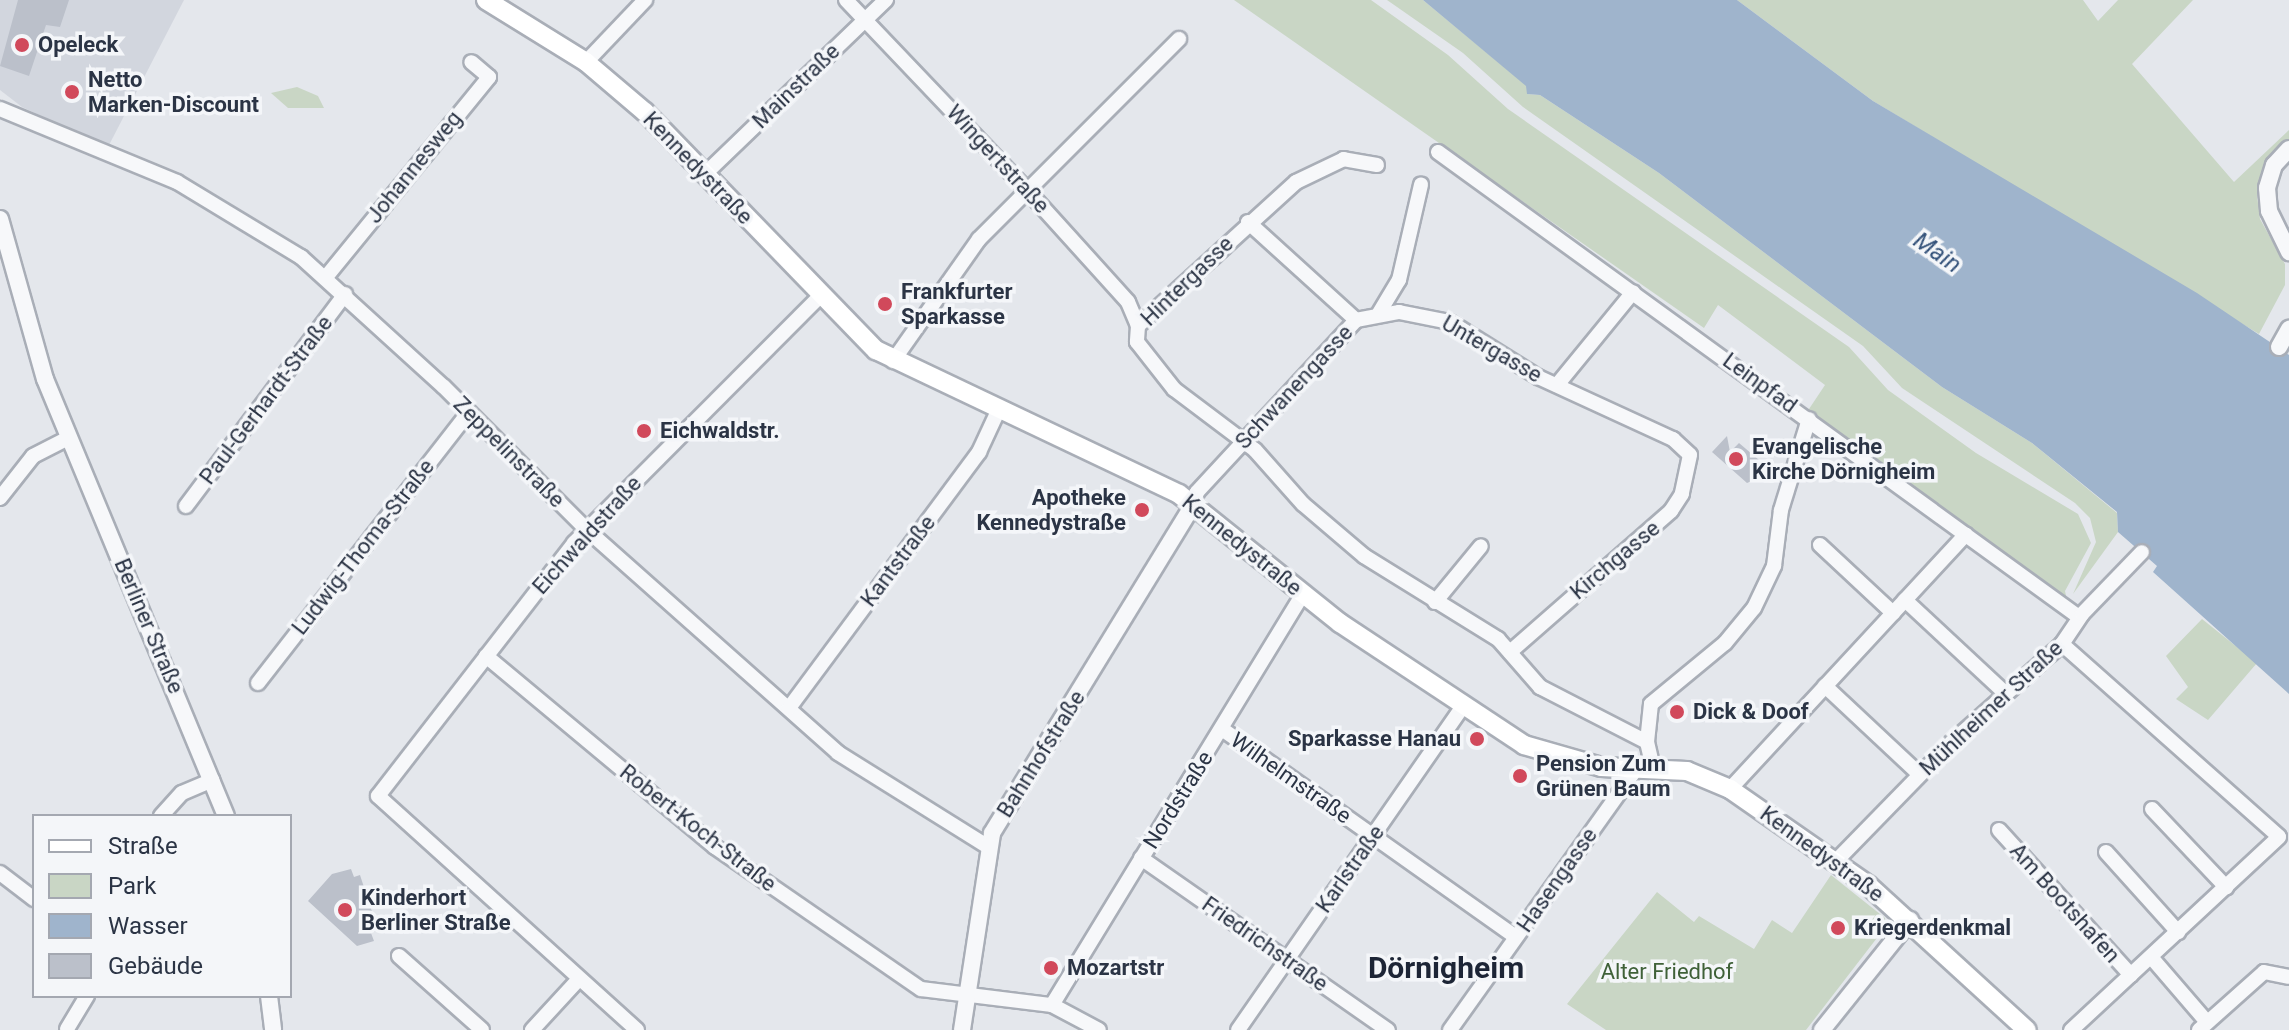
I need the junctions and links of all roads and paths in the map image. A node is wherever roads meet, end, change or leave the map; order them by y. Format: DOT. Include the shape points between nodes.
graph roads {
  1 [pos="486,0"];
  2 [pos="645,0"];
  3 [pos="846,0"];
  4 [pos="886,0"];
  5 [pos="504,5"];
  6 [pos="866,19"];
  7 [pos="1179,39"];
  8 [pos="471,62"];
  9 [pos="586,62"];
  10 [pos="0,109"];
  11 [pos="2289,149"];
  12 [pos="1438,152"];
  13 [pos="1377,165"];
  14 [pos="706,173"];
  15 [pos="1421,185"];
  16 [pos="1026,189"];
  17 [pos="0,219"];
  18 [pos="1248,222"];
  19 [pos="2289,252"];
  20 [pos="326,277"];
  21 [pos="1633,292"];
  22 [pos="345,294"];
  23 [pos="820,296"];
  24 [pos="1379,313"];
  25 [pos="1356,320"];
  26 [pos="1138,326"];
  27 [pos="2289,329"];
  28 [pos="2279,347"];
  29 [pos="893,361"];
  30 [pos="1557,385"];
  31 [pos="999,409"];
  32 [pos="469,412"];
  33 [pos="1809,419"];
  34 [pos="68,438"];
  35 [pos="1244,442"];
  36 [pos="1688,451"];
  37 [pos="0,498"];
  38 [pos="1194,504"];
  39 [pos="186,506"];
  40 [pos="586,529"];
  41 [pos="1966,534"];
  42 [pos="1820,545"];
  43 [pos="1481,546"];
  44 [pos="2142,552"];
  45 [pos="1303,594"];
  46 [pos="1905,600"];
  47 [pos="1435,602"];
  48 [pos="1893,613"];
  49 [pos="2079,617"];
  50 [pos="2062,644"];
  51 [pos="1510,652"];
  52 [pos="486,656"];
  53 [pos="258,683"];
  54 [pos="1825,686"];
  55 [pos="2005,693"];
  56 [pos="789,708"];
  57 [pos="1462,708"];
  58 [pos="1222,729"];
  59 [pos="1647,742"];
  60 [pos="1645,768"];
  61 [pos="1919,774"];
  62 [pos="212,780"];
  63 [pos="1730,789"];
  64 [pos="2152,809"];
  65 [pos="163,814"];
  66 [pos="225,814"];
  67 [pos="1999,830"];
  68 [pos="1374,836"];
  69 [pos="987,846"];
  70 [pos="2106,852"];
  71 [pos="1141,858"];
  72 [pos="1836,861"];
  73 [pos="0,873"];
  74 [pos="2226,887"];
  75 [pos="32,897"];
  76 [pos="1910,920"];
  77 [pos="2178,932"];
  78 [pos="1516,937"];
  79 [pos="399,956"];
  80 [pos="2151,957"];
  81 [pos="1287,959"];
  82 [pos="2131,975"];
  83 [pos="2289,977"];
  84 [pos="578,980"];
  85 [pos="965,997"];
  86 [pos="86,998"];
  87 [pos="269,998"];
  88 [pos="1052,1005"];
  89 [pos="2203,1025"];
  90 [pos="67,1029"];
  91 [pos="273,1030"];
  92 [pos="482,1030"];
  93 [pos="532,1030"];
  94 [pos="637,1030"];
  95 [pos="962,1030"];
  96 [pos="1099,1030"];
  97 [pos="1238,1030"];
  98 [pos="1388,1030"];
  99 [pos="1450,1030"];
  100 [pos="1822,1030"];
  101 [pos="2027,1030"];
  102 [pos="2071,1030"];
  1 -- 5 [label="main road, Kennedystraße"];
  2 -- 9 [label="street"];
  3 -- 6 [label="street, Wingertstraße"];
  4 -- 6 [label="street, Mainstraße"];
  5 -- 9 [label="main road, Kennedystraße"];
  6 -- 14 [label="street, Mainstraße"];
  6 -- 16 [label="street, Wingertstraße"];
  7 -- 16 [label="street"];
  8 -- 20 [label="street, Johannesweg" via="489,77"];
  9 -- 14 [label="main road, Kennedystraße"];
  10 -- 20 [label="street, Zeppelinstraße" via="177,182 233,211"];
  11 -- 19 [label="street" via="2274,165 2267,188 2269,211"];
  12 -- 21 [label="street, Leinpfad"];
  13 -- 18 [label="street, Hintergasse" via="1331,163 1296,182"];
  14 -- 23 [label="main road, Kennedystraße"];
  15 -- 24 [label="street, Schwanengasse" via="1399,280"];
  16 -- 26 [label="street, Wingertstraße" via="1128,302"];
  16 -- 29 [label="street" via="975,244"];
  17 -- 34 [label="street, Berliner Straße"];
  18 -- 25 [label="street, Hintergasse"];
  18 -- 26 [label="street, Hintergasse"];
  20 -- 22 [label="street, Zeppelinstraße"];
  21 -- 30 [label="street, Untergasse"];
  21 -- 33 [label="street, Leinpfad"];
  22 -- 32 [label="street, Zeppelinstraße"];
  22 -- 39 [label="street, Paul-Gerhardt-Straße"];
  23 -- 29 [label="main road, Kennedystraße"];
  23 -- 40 [label="street, Eichwaldstraße"];
  24 -- 25 [label="street, Schwanengasse"];
  24 -- 30 [label="street, Untergasse" via="1419,313 1450,322"];
  25 -- 35 [label="street, Schwanengasse"];
  26 -- 35 [label="street, Hintergasse" via="1137,342 1174,389"];
  27 -- 28 [label="street"];
  29 -- 31 [label="main road, Kennedystraße"];
  30 -- 36 [label="street, Untergasse"];
  31 -- 38 [label="main road, Kennedystraße"];
  31 -- 56 [label="street, Kantstraße" via="979,452"];
  32 -- 40 [label="street, Zeppelinstraße"];
  32 -- 53 [label="street, Ludwig-Thoma-Straße"];
  33 -- 41 [label="street, Leinpfad"];
  33 -- 59 [label="street" via="1761,594 1725,643 1651,704"];
  34 -- 37 [label="street" via="33,456"];
  34 -- 62 [label="street, Berliner Straße"];
  35 -- 38 [label="street, Schwanengasse" via="1197,492"];
  35 -- 47 [label="street, Hintergasse" via="1331,529"];
  36 -- 51 [label="street, Kirchgasse" via="1688,475 1671,511"];
  38 -- 45 [label="main road, Kennedystraße"];
  38 -- 69 [label="street, Bahnhofstraße"];
  40 -- 52 [label="street, Eichwaldstraße"];
  40 -- 56 [label="street, Zeppelinstraße"];
  41 -- 46 [label="street"];
  41 -- 49 [label="street, Leinpfad"];
  42 -- 48 [label="street"];
  43 -- 47 [label="street"];
  44 -- 49 [label="street, Mühlheimer Straße"];
  45 -- 57 [label="main road, Kennedystraße"];
  45 -- 58 [label="street, Nordstraße"];
  46 -- 48 [label="street"];
  46 -- 55 [label="street"];
  47 -- 51 [label="street, Hintergasse"];
  48 -- 54 [label="street"];
  49 -- 50 [label="street, Mühlheimer Straße"];
  50 -- 55 [label="street, Mühlheimer Straße"];
  50 -- 74 [label="street, Am Bootshafen" via="2279,837"];
  51 -- 59 [label="street, Hintergasse" via="1540,687"];
  52 -- 84 [label="street, Eichwaldstraße" via="378,796"];
  52 -- 85 [label="street, Robert-Koch-Straße" via="723,852 921,989"];
  54 -- 61 [label="street"];
  54 -- 63 [label="street"];
  55 -- 61 [label="street, Mühlheimer Straße"];
  56 -- 69 [label="street, Zeppelinstraße" via="838,753"];
  57 -- 60 [label="main road, Kennedystraße" via="1549,755"];
  57 -- 68 [label="street, Karlstraße"];
  58 -- 68 [label="street, Wilhelmstraße"];
  58 -- 71 [label="street, Nordstraße"];
  59 -- 60 [label="street"];
  60 -- 63 [label="main road, Kennedystraße" via="1698,774"];
  60 -- 78 [label="street, Hasengasse"];
  61 -- 72 [label="street, Mühlheimer Straße"];
  62 -- 65 [label="street" via="182,793"];
  62 -- 66 [label="street, Berliner Straße"];
  63 -- 72 [label="main road, Kennedystraße"];
  64 -- 74 [label="street"];
  67 -- 82 [label="street, Am Bootshafen"];
  68 -- 78 [label="street, Wilhelmstraße"];
  68 -- 81 [label="street, Karlstraße"];
  69 -- 85 [label="street, Bahnhofstraße"];
  70 -- 77 [label="street"];
  71 -- 81 [label="street, Friedrichstraße"];
  71 -- 88 [label="street, Nordstraße"];
  72 -- 76 [label="main road, Kennedystraße"];
  73 -- 75 [label="street"];
  74 -- 77 [label="street, Am Bootshafen"];
  76 -- 100 [label="street"];
  76 -- 101 [label="main road, Kennedystraße"];
  77 -- 80 [label="street, Am Bootshafen"];
  78 -- 99 [label="street, Hasengasse"];
  79 -- 92 [label="street"];
  80 -- 82 [label="street, Am Bootshafen"];
  80 -- 89 [label="street"];
  81 -- 97 [label="street, Karlstraße"];
  81 -- 98 [label="street, Friedrichstraße"];
  82 -- 102 [label="street, Am Bootshafen"];
  83 -- 89 [label="street" via="2264,972"];
  84 -- 93 [label="street"];
  84 -- 94 [label="street"];
  85 -- 88 [label="street, Robert-Koch-Straße"];
  85 -- 95 [label="street, Bahnhofstraße"];
  86 -- 90 [label="street"];
  87 -- 91 [label="street"];
  88 -- 96 [label="street"];
}
